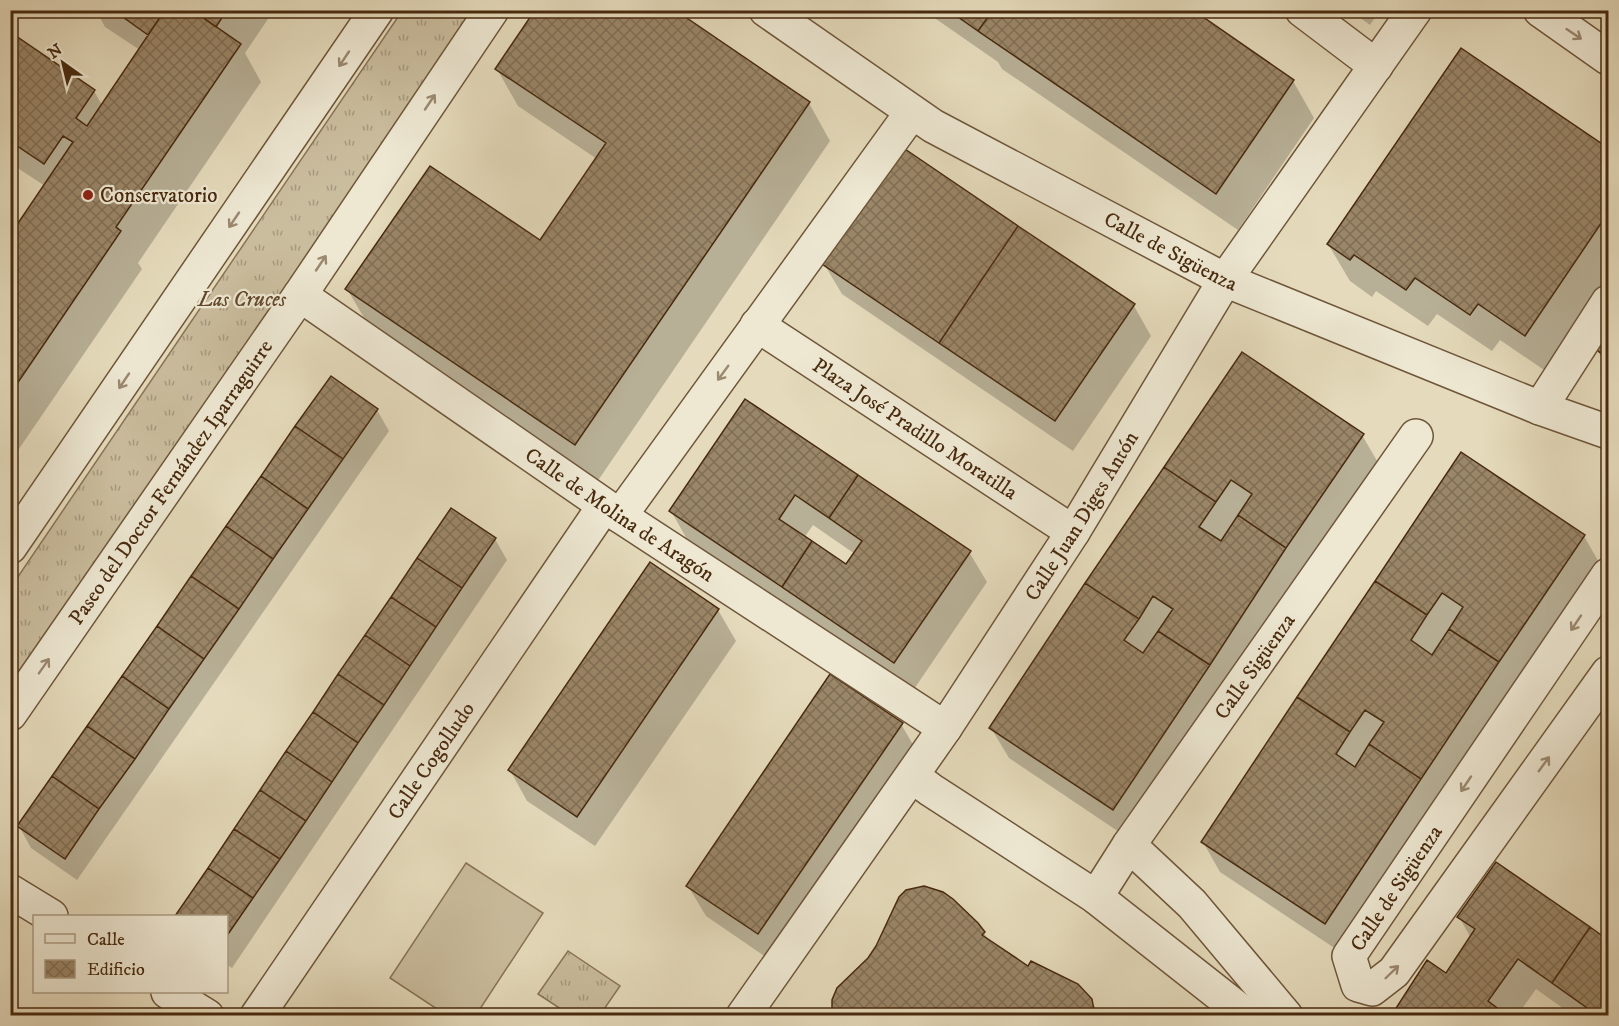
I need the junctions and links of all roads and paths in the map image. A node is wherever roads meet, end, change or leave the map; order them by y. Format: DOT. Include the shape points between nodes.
graph roads {
  1 [pos="377,10"];
  2 [pos="492,10"];
  3 [pos="766,10"];
  4 [pos="1302,10"];
  5 [pos="1415,10"];
  6 [pos="1540,10"];
  7 [pos="1608,57"];
  8 [pos="1376,66"];
  9 [pos="912,112"];
  10 [pos="1225,280"];
  11 [pos="300,295"];
  12 [pos="1608,302"];
  13 [pos="757,326"];
  14 [pos="1540,408"];
  15 [pos="1608,432"];
  16 [pos="1416,436"];
  17 [pos="612,511"];
  18 [pos="1073,531"];
  19 [pos="10,547"];
  20 [pos="1608,575"];
  21 [pos="1608,673"];
  22 [pos="10,714"];
  23 [pos="945,728"];
  24 [pos="912,776"];
  25 [pos="1129,845"];
  26 [pos="10,891"];
  27 [pos="1096,897"];
  28 [pos="49,915"];
  29 [pos="170,993"];
  30 [pos="207,1016"];
  31 [pos="257,1016"];
  32 [pos="743,1016"];
  33 [pos="1247,1016"];
  34 [pos="1286,1016"];
  1 -- 19 [label="street, one-way"];
  11 -- 2 [label="street, Paseo del Doctor Fernández Iparraguirre, one-way"];
  3 -- 9 [label="street, Calle de Sigüenza"];
  4 -- 8 [label="street"];
  5 -- 8 [label="street, Calle Juan Diges Antón"];
  6 -- 7 [label="street, one-way"];
  8 -- 10 [label="street, Calle Juan Diges Antón"];
  9 -- 10 [label="street, Calle de Sigüenza"];
  9 -- 13 [label="street"];
  10 -- 14 [label="street, Calle de Sigüenza"];
  10 -- 18 [label="street, Calle Juan Diges Antón"];
  11 -- 17 [label="street, Calle de Molina de Aragón"];
  22 -- 11 [label="street, Paseo del Doctor Fernández Iparraguirre, one-way"];
  12 -- 14 [label="street"];
  13 -- 17 [label="street, one-way"];
  13 -- 18 [label="street, Plaza José Pradillo Moratilla"];
  14 -- 15 [label="street, Calle de Sigüenza"];
  16 -- 25 [label="street, Calle Sigüenza"];
  17 -- 23 [label="street, Calle de Molina de Aragón"];
  17 -- 31 [label="street, Calle Cogolludo"];
  18 -- 23 [label="street, Calle Juan Diges Antón"];
  20 -- 21 [label="street, Calle de Sigüenza, one-way" via="1349,956 1358,985 1372,989 1394,972"];
  23 -- 24 [label="street, Calle Juan Diges Antón"];
  24 -- 27 [label="street"];
  24 -- 32 [label="street, Calle Juan Diges Antón"];
  25 -- 27 [label="street, Calle Sigüenza"];
  25 -- 34 [label="street" via="1192,904"];
  26 -- 28 [label="street"];
  27 -- 33 [label="street"];
  29 -- 30 [label="street"];
}
